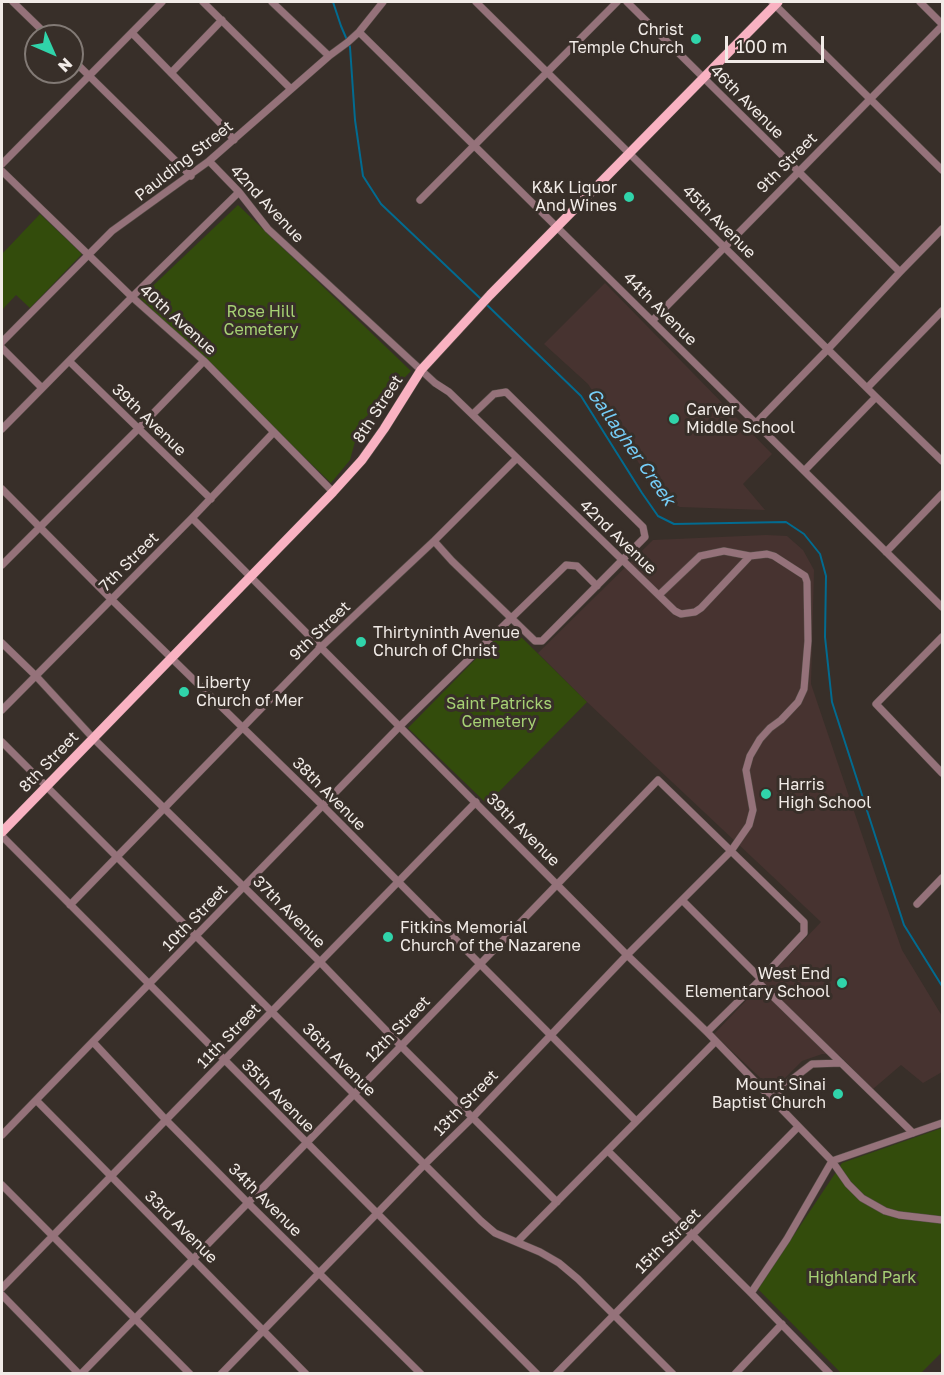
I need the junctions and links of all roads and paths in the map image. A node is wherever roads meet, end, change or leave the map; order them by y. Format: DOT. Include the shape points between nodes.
graph roads {
  1 [pos="12,2"];
  2 [pos="162,2"];
  3 [pos="203,2"];
  4 [pos="272,2"];
  5 [pos="383,2"];
  6 [pos="476,2"];
  7 [pos="617,2"];
  8 [pos="627,2"];
  9 [pos="775,2"];
  10 [pos="920,2"];
  11 [pos="222,20"];
  12 [pos="35,24"];
  13 [pos="942,25"];
  14 [pos="132,33"];
  15 [pos="356,34"];
  16 [pos="329,56"];
  17 [pos="84,70"];
  18 [pos="546,72"];
  19 [pos="171,74"];
  20 [pos="90,76"];
  21 [pos="703,78"];
  22 [pos="291,89"];
  23 [pos="870,99"];
  24 [pos="234,140"];
  25 [pos="474,145"];
  26 [pos="629,153"];
  27 [pos="209,162"];
  28 [pos="2,164"];
  29 [pos="942,170"];
  30 [pos="2,171"];
  31 [pos="798,172"];
  32 [pos="191,176"];
  33 [pos="239,192"];
  34 [pos="420,200"];
  35 [pos="557,227"];
  36 [pos="942,229"];
  37 [pos="724,247"];
  38 [pos="89,254"];
  39 [pos="900,272"];
  40 [pos="132,297"];
  41 [pos="942,312"];
  42 [pos="653,320"];
  43 [pos="2,342"];
  44 [pos="2,348"];
  45 [pos="828,349"];
  46 [pos="69,361"];
  47 [pos="204,361"];
  48 [pos="421,370"];
  49 [pos="42,388"];
  50 [pos="867,388"];
  51 [pos="876,397"];
  52 [pos="473,414"];
  53 [pos="756,423"];
  54 [pos="2,429"];
  55 [pos="138,429"];
  56 [pos="274,432"];
  57 [pos="517,458"];
  58 [pos="942,461"];
  59 [pos="805,470"];
  60 [pos="2,489"];
  61 [pos="333,492"];
  62 [pos="942,494"];
  63 [pos="211,499"];
  64 [pos="192,518"];
  65 [pos="39,527"];
  66 [pos="434,541"];
  67 [pos="886,552"];
  68 [pos="750,556"];
  69 [pos="622,561"];
  70 [pos="2,565"];
  71 [pos="250,576"];
  72 [pos="597,586"];
  73 [pos="659,596"];
  74 [pos="111,599"];
  75 [pos="942,607"];
  76 [pos="511,618"];
  77 [pos="942,637"];
  78 [pos="2,643"];
  79 [pos="321,647"];
  80 [pos="171,658"];
  81 [pos="36,676"];
  82 [pos="2,710"];
  83 [pos="400,726"];
  84 [pos="243,728"];
  85 [pos="93,738"];
  86 [pos="2,742"];
  87 [pos="942,773"];
  88 [pos="46,786"];
  89 [pos="476,802"];
  90 [pos="323,806"];
  91 [pos="165,808"];
  92 [pos="2,834"];
  93 [pos="731,851"];
  94 [pos="117,857"];
  95 [pos="942,878"];
  96 [pos="398,882"];
  97 [pos="557,884"];
  98 [pos="244,887"];
  99 [pos="682,900"];
  100 [pos="70,904"];
  101 [pos="918,904"];
  102 [pos="196,936"];
  103 [pos="627,955"];
  104 [pos="320,962"];
  105 [pos="480,965"];
  106 [pos="760,980"];
  107 [pos="148,985"];
  108 [pos="271,1011"];
  109 [pos="707,1032"];
  110 [pos="550,1035"];
  111 [pos="93,1042"];
  112 [pos="715,1042"];
  113 [pos="401,1046"];
  114 [pos="224,1060"];
  115 [pos="841,1063"];
  116 [pos="354,1094"];
  117 [pos="772,1099"];
  118 [pos="36,1100"];
  119 [pos="473,1117"];
  120 [pos="166,1119"];
  121 [pos="636,1121"];
  122 [pos="942,1123"];
  123 [pos="798,1127"];
  124 [pos="913,1133"];
  125 [pos="2,1135"];
  126 [pos="306,1143"];
  127 [pos="608,1151"];
  128 [pos="832,1161"];
  129 [pos="424,1165"];
  130 [pos="111,1176"];
  131 [pos="2,1185"];
  132 [pos="557,1202"];
  133 [pos="248,1203"];
  134 [pos="376,1214"];
  135 [pos="942,1220"];
  136 [pos="692,1235"];
  137 [pos="53,1236"];
  138 [pos="517,1242"];
  139 [pos="194,1258"];
  140 [pos="319,1273"];
  141 [pos="2,1288"];
  142 [pos="751,1293"];
  143 [pos="2,1295"];
  144 [pos="614,1314"];
  145 [pos="135,1318"];
  146 [pos="782,1324"];
  147 [pos="263,1330"];
  148 [pos="80,1374"];
  149 [pos="190,1374"];
  150 [pos="221,1374"];
  151 [pos="306,1374"];
  152 [pos="421,1374"];
  153 [pos="537,1374"];
  154 [pos="556,1374"];
  155 [pos="673,1374"];
  156 [pos="735,1374"];
  157 [pos="830,1374"];
  1 -- 12 [label="street"];
  2 -- 14 [label="street"];
  3 -- 11 [label="street"];
  4 -- 16 [label="street"];
  5 -- 15 [label="street, Paulding Street"];
  6 -- 18 [label="street, 45th Avenue"];
  7 -- 18 [label="street"];
  8 -- 21 [label="street, 46th Avenue"];
  9 -- 21 [label="main road, 8th Street"];
  9 -- 23 [label="street"];
  10 -- 13 [label="street"];
  11 -- 19 [label="street"];
  11 -- 22 [label="street"];
  13 -- 23 [label="street, 9th Street"];
  14 -- 19 [label="street, 42nd Avenue"];
  14 -- 20 [label="street"];
  15 -- 16 [label="street, Paulding Street"];
  15 -- 25 [label="street, 44th Avenue"];
  16 -- 22 [label="street, Paulding Street"];
  17 -- 20 [label="street"];
  18 -- 25 [label="street"];
  18 -- 26 [label="street, 45th Avenue"];
  19 -- 24 [label="street, 42nd Avenue"];
  20 -- 28 [label="street"];
  20 -- 32 [label="street"];
  21 -- 26 [label="main road, 8th Street"];
  21 -- 31 [label="street, 46th Avenue"];
  22 -- 24 [label="street, Paulding Street"];
  23 -- 29 [label="street"];
  23 -- 31 [label="street, 9th Street"];
  24 -- 27 [label="street, Paulding Street"];
  25 -- 34 [label="street"];
  25 -- 35 [label="street, 44th Avenue"];
  26 -- 35 [label="main road, 8th Street"];
  26 -- 37 [label="street, 45th Avenue"];
  27 -- 32 [label="street, Paulding Street"];
  27 -- 33 [label="street, 42nd Avenue"];
  30 -- 38 [label="street, 40th Avenue"];
  31 -- 37 [label="street, 9th Street"];
  31 -- 39 [label="street, 46th Avenue"];
  32 -- 38 [label="street, Paulding Street" via="112,231"];
  33 -- 40 [label="street"];
  33 -- 48 [label="street, 42nd Avenue" via="268,229"];
  35 -- 42 [label="street, 44th Avenue"];
  35 -- 48 [label="main road, 8th Street"];
  36 -- 39 [label="street"];
  37 -- 42 [label="street, 9th Street"];
  37 -- 45 [label="street, 45th Avenue"];
  38 -- 40 [label="street, 40th Avenue"];
  38 -- 43 [label="street, Paulding Street"];
  39 -- 45 [label="street"];
  40 -- 46 [label="street"];
  40 -- 47 [label="street, 40th Avenue"];
  41 -- 50 [label="street"];
  42 -- 53 [label="street, 44th Avenue"];
  44 -- 49 [label="street"];
  45 -- 50 [label="street, 45th Avenue"];
  45 -- 53 [label="street"];
  46 -- 49 [label="street"];
  46 -- 55 [label="street, 39th Avenue"];
  47 -- 55 [label="street"];
  47 -- 56 [label="street, 40th Avenue"];
  48 -- 52 [label="street, 42nd Avenue"];
  48 -- 61 [label="main road, 8th Street" via="362,460"];
  49 -- 54 [label="street"];
  50 -- 51 [label="street, 45th Avenue"];
  51 -- 58 [label="street, 45th Avenue"];
  51 -- 59 [label="street"];
  52 -- 57 [label="street, 42nd Avenue"];
  52 -- 69 [label="street" via="494,394 506,392 643,527 645,537"];
  53 -- 59 [label="street, 44th Avenue"];
  55 -- 63 [label="street, 39th Avenue"];
  55 -- 65 [label="street"];
  56 -- 61 [label="street, 40th Avenue"];
  56 -- 63 [label="street, 7th Street"];
  57 -- 66 [label="street, 9th Street"];
  57 -- 69 [label="street, 42nd Avenue"];
  59 -- 67 [label="street, 44th Avenue"];
  60 -- 65 [label="street, 38th Avenue"];
  61 -- 71 [label="main road, 8th Street"];
  62 -- 67 [label="street"];
  63 -- 64 [label="street, 7th Street"];
  64 -- 71 [label="street, 39th Avenue"];
  64 -- 74 [label="street, 7th Street"];
  65 -- 70 [label="street"];
  65 -- 74 [label="street, 38th Avenue"];
  66 -- 76 [label="street"];
  66 -- 79 [label="street, 9th Street"];
  67 -- 75 [label="street, 44th Avenue"];
  68 -- 73 [label="street" via="724,551 700,556"];
  68 -- 73 [label="street, 42nd Avenue" via="695,612 681,614"];
  68 -- 93 [label="street" via="774,556 805,576 808,641 804,689 798,702 760,739 750,756 746,770 753,810"];
  69 -- 72 [label="street"];
  69 -- 73 [label="street, 42nd Avenue"];
  71 -- 79 [label="street, 39th Avenue"];
  71 -- 80 [label="main road, 8th Street"];
  72 -- 76 [label="street, 10th Street" via="577,566 567,565"];
  72 -- 76 [label="street" via="542,641 535,641"];
  74 -- 80 [label="street, 38th Avenue"];
  74 -- 81 [label="street, 7th Street"];
  76 -- 83 [label="street, 10th Street"];
  77 -- 87 [label="street" via="876,704"];
  78 -- 81 [label="street, 37th Avenue"];
  79 -- 83 [label="street, 39th Avenue"];
  79 -- 84 [label="street, 9th Street"];
  80 -- 84 [label="street, 38th Avenue"];
  80 -- 85 [label="main road, 8th Street"];
  81 -- 82 [label="street, 7th Street"];
  81 -- 85 [label="street, 37th Avenue"];
  83 -- 89 [label="street, 39th Avenue"];
  83 -- 90 [label="street, 10th Street"];
  84 -- 90 [label="street, 38th Avenue"];
  84 -- 91 [label="street, 9th Street"];
  85 -- 88 [label="main road, 8th Street"];
  85 -- 91 [label="street, 37th Avenue"];
  86 -- 88 [label="street, 36th Avenue"];
  88 -- 92 [label="main road, 8th Street"];
  88 -- 94 [label="street, 36th Avenue"];
  89 -- 96 [label="street, 11th Street"];
  89 -- 97 [label="street, 39th Avenue"];
  90 -- 96 [label="street, 38th Avenue"];
  90 -- 98 [label="street, 10th Street"];
  91 -- 94 [label="street, 9th Street"];
  91 -- 98 [label="street, 37th Avenue"];
  92 -- 100 [label="street, 35th Avenue"];
  93 -- 97 [label="street, 12th Street" via="658,780"];
  93 -- 99 [label="street, 13th Street"];
  93 -- 106 [label="street" via="804,922 804,933"];
  94 -- 100 [label="street, 9th Street"];
  94 -- 102 [label="street, 36th Avenue"];
  95 -- 101 [label="street"];
  96 -- 104 [label="street, 11th Street"];
  96 -- 105 [label="street, 38th Avenue"];
  97 -- 103 [label="street, 39th Avenue"];
  97 -- 105 [label="street, 12th Street"];
  98 -- 102 [label="street, 10th Street"];
  98 -- 104 [label="street, 37th Avenue"];
  99 -- 103 [label="street, 13th Street"];
  99 -- 106 [label="street"];
  100 -- 107 [label="street, 35th Avenue"];
  102 -- 107 [label="street, 10th Street"];
  102 -- 108 [label="street, 36th Avenue"];
  103 -- 109 [label="street, 39th Avenue"];
  103 -- 110 [label="street, 13th Street"];
  104 -- 108 [label="street, 11th Street"];
  104 -- 113 [label="street, 37th Avenue"];
  105 -- 110 [label="street, 38th Avenue"];
  105 -- 113 [label="street, 12th Street"];
  106 -- 109 [label="street"];
  106 -- 115 [label="street"];
  107 -- 111 [label="street, 10th Street"];
  107 -- 114 [label="street, 35th Avenue"];
  108 -- 114 [label="street, 11th Street"];
  108 -- 116 [label="street, 36th Avenue"];
  109 -- 112 [label="street, 39th Avenue"];
  110 -- 119 [label="street, 13th Street"];
  110 -- 121 [label="street, 38th Avenue"];
  111 -- 118 [label="street, 10th Street"];
  111 -- 120 [label="street, 34th Avenue"];
  112 -- 117 [label="street, 39th Avenue"];
  112 -- 121 [label="street"];
  113 -- 116 [label="street, 12th Street"];
  113 -- 119 [label="street, 37th Avenue"];
  114 -- 120 [label="street, 11th Street"];
  114 -- 126 [label="street, 35th Avenue"];
  115 -- 117 [label="street" via="812,1064"];
  115 -- 124 [label="street"];
  116 -- 126 [label="street, 12th Street"];
  116 -- 129 [label="street, 36th Avenue"];
  117 -- 123 [label="street, 39th Avenue"];
  118 -- 125 [label="street, 10th Street"];
  118 -- 130 [label="street, 33rd Avenue"];
  119 -- 129 [label="street, 13th Street"];
  119 -- 132 [label="street, 37th Avenue"];
  120 -- 130 [label="street, 11th Street"];
  120 -- 133 [label="street, 34th Avenue"];
  121 -- 127 [label="street"];
  122 -- 124 [label="street"];
  123 -- 128 [label="street, 39th Avenue"];
  123 -- 136 [label="street, 15th Street"];
  124 -- 128 [label="street"];
  126 -- 133 [label="street, 12th Street"];
  126 -- 134 [label="street, 35th Avenue"];
  127 -- 132 [label="street"];
  127 -- 136 [label="street"];
  128 -- 135 [label="street, 39th Avenue" via="848,1184 872,1205 899,1215"];
  128 -- 142 [label="street"];
  129 -- 134 [label="street, 13th Street"];
  129 -- 138 [label="street, 36th Avenue" via="495,1233"];
  130 -- 137 [label="street, 11th Street"];
  130 -- 139 [label="street, 33rd Avenue"];
  131 -- 137 [label="street"];
  132 -- 138 [label="street"];
  133 -- 139 [label="street, 12th Street"];
  133 -- 140 [label="street, 34th Avenue"];
  134 -- 140 [label="street, 13th Street"];
  134 -- 153 [label="street, 35th Avenue"];
  136 -- 142 [label="street"];
  136 -- 144 [label="street, 15th Street"];
  137 -- 141 [label="street, 11th Street"];
  137 -- 145 [label="street"];
  138 -- 144 [label="street, 36th Avenue" via="559,1263"];
  139 -- 145 [label="street, 12th Street"];
  139 -- 147 [label="street, 33rd Avenue"];
  140 -- 147 [label="street, 13th Street"];
  140 -- 152 [label="street, 34th Avenue"];
  142 -- 146 [label="street"];
  143 -- 148 [label="street"];
  144 -- 154 [label="street, 15th Street"];
  144 -- 155 [label="street, 36th Avenue"];
  145 -- 148 [label="street, 12th Street"];
  145 -- 149 [label="street"];
  146 -- 156 [label="street"];
  146 -- 157 [label="street"];
  147 -- 150 [label="street, 13th Street"];
  147 -- 151 [label="street, 33rd Avenue"];
}
